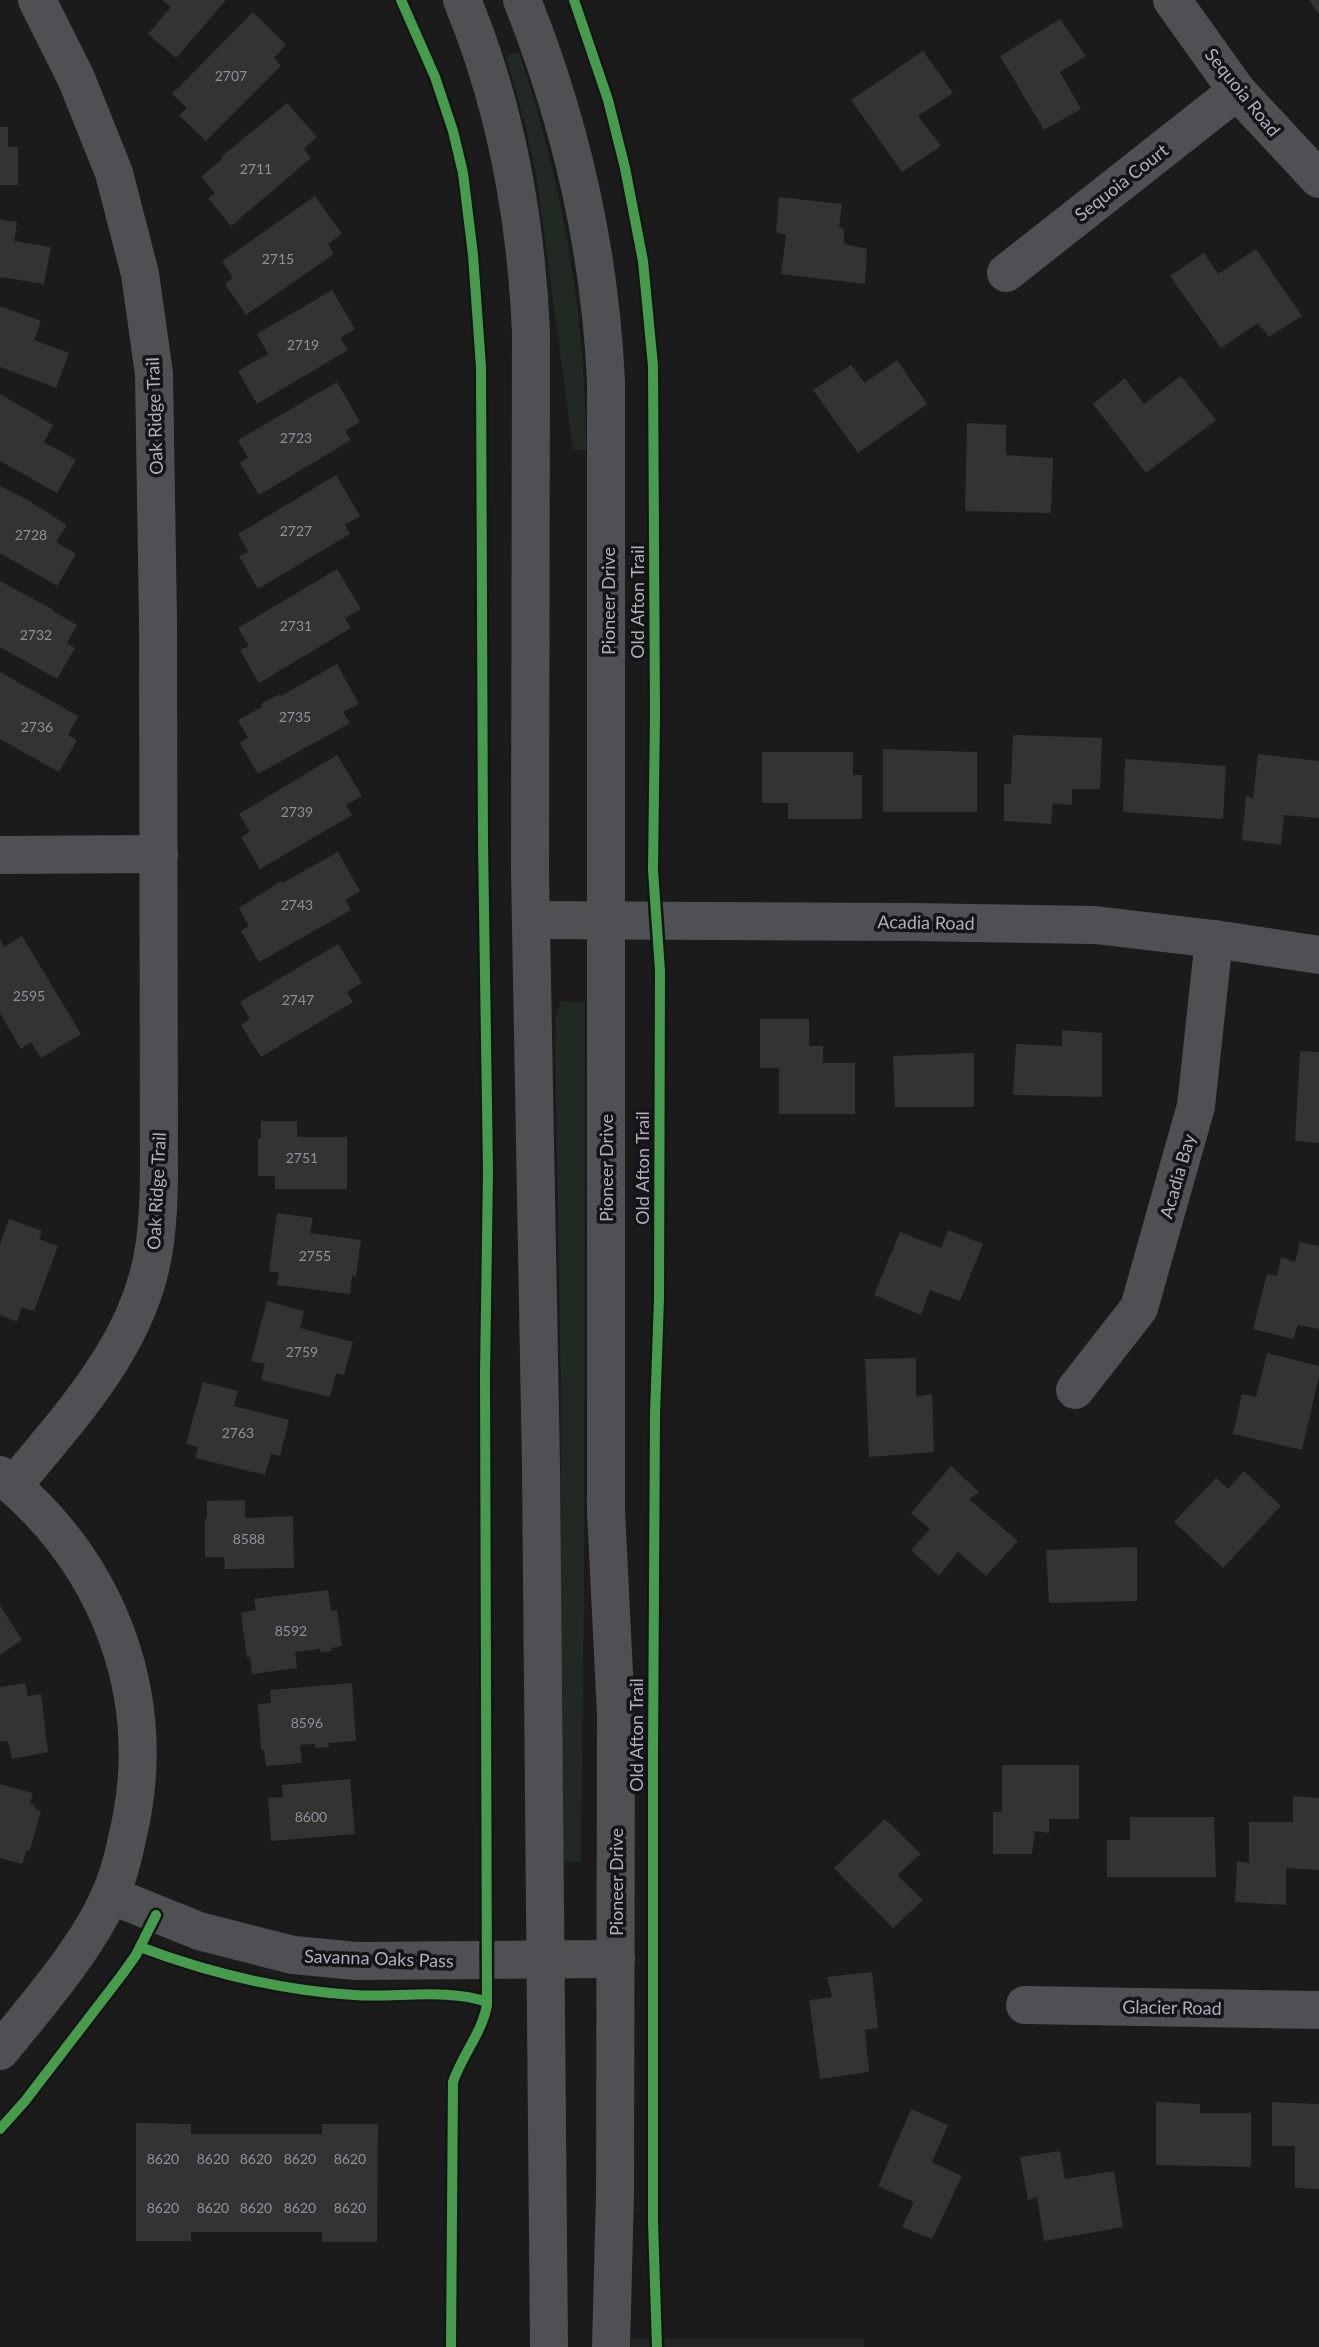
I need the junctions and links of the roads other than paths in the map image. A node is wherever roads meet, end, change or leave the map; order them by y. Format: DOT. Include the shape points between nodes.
graph roads {
  1 [pos="37,0"];
  2 [pos="462,0"];
  3 [pos="522,0"];
  4 [pos="1172,0"];
  5 [pos="1237,91"];
  6 [pos="1319,179"];
  7 [pos="1006,273"];
  8 [pos="159,854"];
  9 [pos="0,855"];
  10 [pos="531,920"];
  11 [pos="606,920"];
  12 [pos="1214,939"];
  13 [pos="1319,955"];
  14 [pos="1075,1390"];
  15 [pos="7,1480"];
  16 [pos="110,1895"];
  17 [pos="615,1959"];
  18 [pos="546,1960"];
  19 [pos="1025,2005"];
  20 [pos="1319,2010"];
  21 [pos="0,2051"];
  22 [pos="549,2347"];
  23 [pos="611,2347"];
  1 -- 8 [label="street, Oak Ridge Trail" via="102,139 123,204 146,306 157,424"];
  2 -- 10 [label="street" via="485,63 511,162 529,295"];
  3 -- 11 [label="street, Pioneer Drive" via="576,164 593,248 605,356"];
  4 -- 5 [label="street, Sequoia Road"];
  5 -- 6 [label="street, Sequoia Road"];
  5 -- 7 [label="street, Sequoia Court"];
  8 -- 9 [label="street"];
  8 -- 15 [label="street, Oak Ridge Trail" via="159,1181 149,1270 125,1337 103,1373"];
  10 -- 11 [label="street, Acadia Road"];
  10 -- 18 [label="street"];
  11 -- 12 [label="street, Acadia Road" via="1095,925"];
  11 -- 17 [label="street, Pioneer Drive" via="606,1511 615,1714"];
  12 -- 13 [label="street, Acadia Road"];
  12 -- 14 [label="street, Acadia Bay" via="1196,1106 1139,1308"];
  15 -- 16 [label="street" via="55,1528 87,1572 110,1616 128,1670 138,1728 138,1781"];
  16 -- 18 [label="street, Savanna Oaks Pass" via="199,1931 293,1955 356,1961"];
  16 -- 21 [label="street" via="88,1935"];
  17 -- 18 [label="street, Savanna Oaks Pass"];
  17 -- 23 [label="street, Pioneer Drive"];
  18 -- 22 [label="street"];
  19 -- 20 [label="street, Glacier Road"];
}
